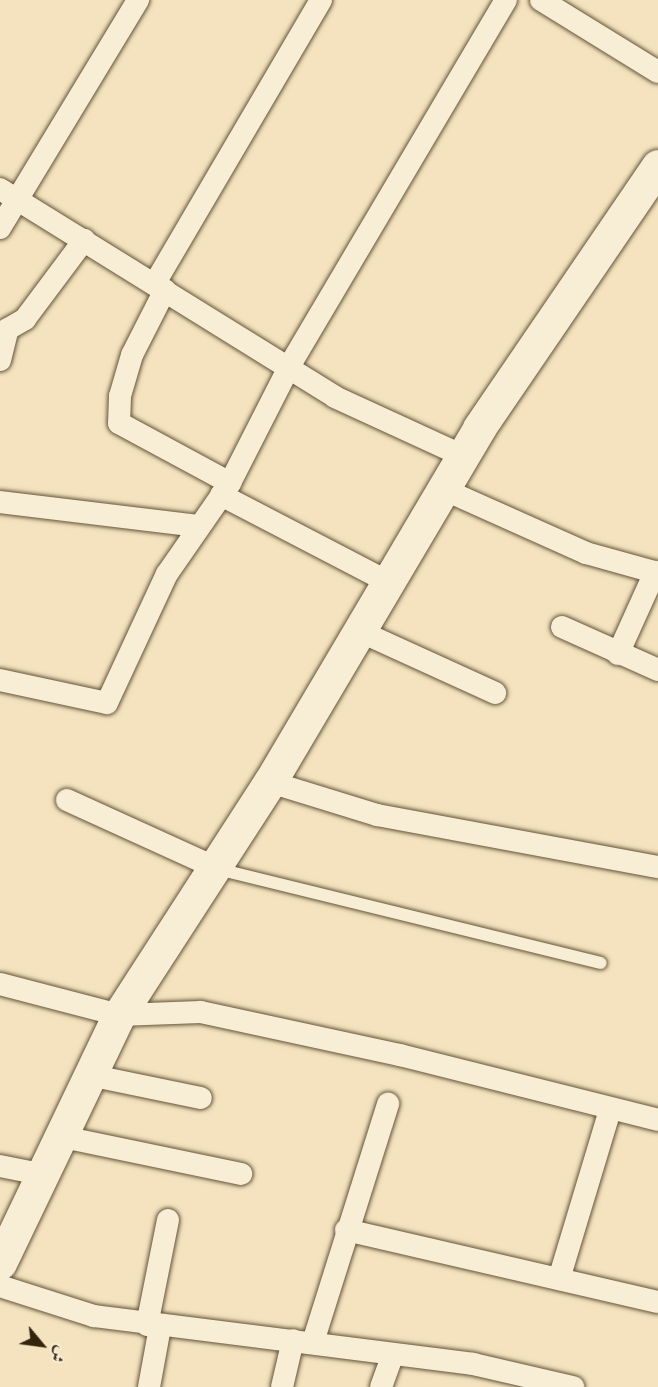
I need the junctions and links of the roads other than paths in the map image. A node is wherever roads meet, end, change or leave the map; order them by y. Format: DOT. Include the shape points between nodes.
graph roads {
  1 [pos="138,0"];
  2 [pos="321,0"];
  3 [pos="507,0"];
  4 [pos="540,0"];
  5 [pos="658,72"];
  6 [pos="658,166"];
  7 [pos="0,189"];
  8 [pos="649,198"];
  9 [pos="20,201"];
  10 [pos="0,228"];
  11 [pos="84,240"];
  12 [pos="160,286"];
  13 [pos="0,360"];
  14 [pos="290,365"];
  15 [pos="463,456"];
  16 [pos="225,489"];
  17 [pos="443,489"];
  18 [pos="0,502"];
  19 [pos="198,526"];
  20 [pos="657,573"];
  21 [pos="388,582"];
  22 [pos="562,627"];
  23 [pos="357,630"];
  24 [pos="618,654"];
  25 [pos="658,670"];
  26 [pos="0,680"];
  27 [pos="495,693"];
  28 [pos="270,782"];
  29 [pos="67,800"];
  30 [pos="658,867"];
  31 [pos="216,868"];
  32 [pos="601,963"];
  33 [pos="0,984"];
  34 [pos="119,1015"];
  35 [pos="89,1075"];
  36 [pos="201,1098"];
  37 [pos="388,1104"];
  38 [pos="610,1110"];
  39 [pos="658,1120"];
  40 [pos="63,1137"];
  41 [pos="0,1166"];
  42 [pos="241,1174"];
  43 [pos="45,1175"];
  44 [pos="168,1220"];
  45 [pos="346,1230"];
  46 [pos="0,1263"];
  47 [pos="559,1279"];
  48 [pos="0,1286"];
  49 [pos="658,1302"];
  50 [pos="154,1326"];
  51 [pos="303,1341"];
  52 [pos="392,1356"];
  53 [pos="548,1384"];
  54 [pos="149,1387"];
  55 [pos="282,1387"];
  56 [pos="381,1387"];
  57 [pos="573,1387"];
  1 -- 9 [label="street"];
  2 -- 12 [label="street"];
  3 -- 14 [label="street"];
  4 -- 5 [label="street"];
  6 -- 8 [label="street"];
  7 -- 9 [label="street"];
  8 -- 15 [label="street"];
  9 -- 10 [label="street"];
  9 -- 11 [label="street"];
  11 -- 12 [label="street"];
  11 -- 13 [label="street" via="25,319 8,329"];
  12 -- 14 [label="street"];
  12 -- 16 [label="street" via="132,355 120,396 119,423"];
  14 -- 15 [label="street" via="335,397"];
  14 -- 16 [label="street"];
  15 -- 17 [label="street"];
  16 -- 19 [label="street"];
  16 -- 21 [label="street"];
  17 -- 20 [label="street" via="586,554"];
  17 -- 21 [label="street"];
  18 -- 19 [label="street"];
  19 -- 26 [label="street" via="135,636 107,703"];
  20 -- 24 [label="street"];
  21 -- 23 [label="street"];
  22 -- 24 [label="street"];
  23 -- 27 [label="street"];
  23 -- 28 [label="street"];
  24 -- 25 [label="street"];
  28 -- 30 [label="street" via="376,815"];
  28 -- 31 [label="street"];
  29 -- 31 [label="street"];
  31 -- 32 [label="lane"];
  31 -- 34 [label="street"];
  33 -- 34 [label="street"];
  34 -- 35 [label="street"];
  34 -- 38 [label="street" via="201,1012 400,1055"];
  35 -- 36 [label="street"];
  35 -- 40 [label="street"];
  37 -- 45 [label="street"];
  38 -- 39 [label="street"];
  38 -- 47 [label="street"];
  40 -- 42 [label="street"];
  40 -- 43 [label="street"];
  41 -- 43 [label="street"];
  43 -- 46 [label="street"];
  44 -- 50 [label="street"];
  45 -- 47 [label="street"];
  45 -- 51 [label="street"];
  47 -- 49 [label="street"];
  48 -- 50 [label="street" via="94,1316"];
  50 -- 51 [label="street"];
  50 -- 54 [label="street"];
  51 -- 52 [label="street"];
  51 -- 55 [label="street"];
  52 -- 53 [label="street"];
  52 -- 56 [label="street"];
  53 -- 57 [label="street"];
}
